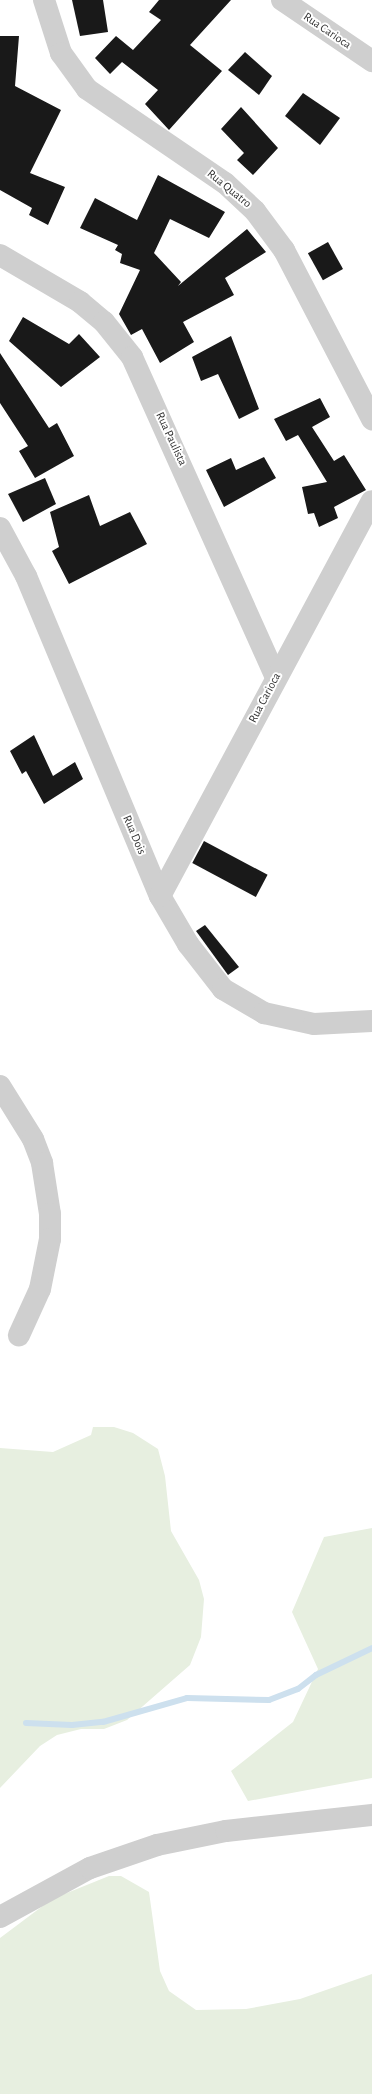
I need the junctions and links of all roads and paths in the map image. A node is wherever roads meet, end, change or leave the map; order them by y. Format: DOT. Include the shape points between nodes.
graph roads {
  1 [pos="44,0"];
  2 [pos="282,0"];
  3 [pos="372,61"];
  4 [pos="0,255"];
  5 [pos="372,419"];
  6 [pos="372,501"];
  7 [pos="0,528"];
  8 [pos="276,677"];
  9 [pos="160,896"];
  10 [pos="372,1021"];
  11 [pos="0,1086"];
  12 [pos="18,1335"];
  13 [pos="372,1815"];
  14 [pos="0,1917"];
  1 -- 5 [label="street, Rua Quatro" via="61,53 87,89 225,183 255,211 284,250"];
  2 -- 3 [label="street, Rua Carioca"];
  4 -- 8 [label="street, Rua Paulista" via="80,302 104,322 132,357"];
  6 -- 8 [label="street, Rua Carioca"];
  7 -- 9 [label="street, Rua Dois" via="26,576"];
  8 -- 9 [label="street, Rua Carioca"];
  9 -- 10 [label="street, Rua Dois" via="192,949 223,989 242,1001 264,1013 314,1024"];
  11 -- 12 [label="street" via="33,1139 42,1163 50,1214 50,1239 40,1289"];
  13 -- 14 [label="street" via="226,1831 156,1845 90,1868"];
}
